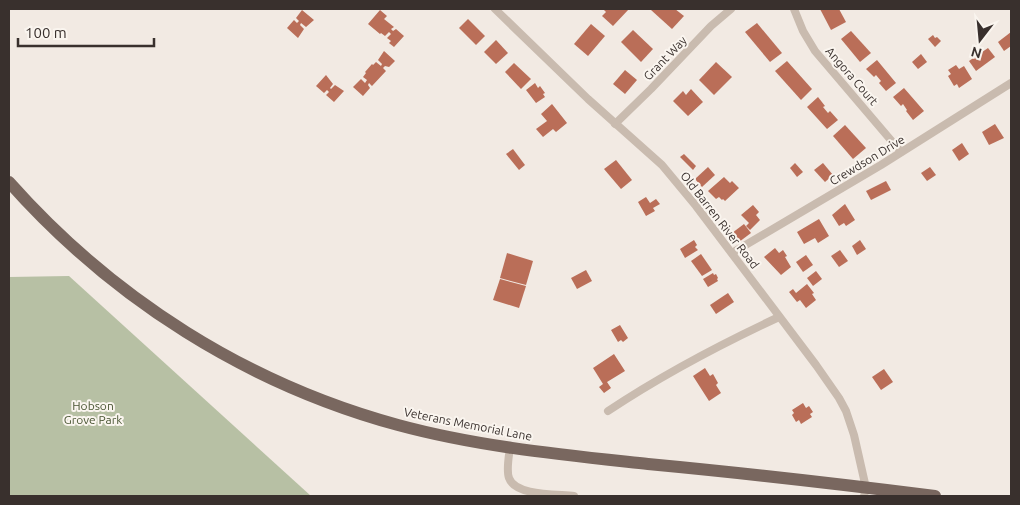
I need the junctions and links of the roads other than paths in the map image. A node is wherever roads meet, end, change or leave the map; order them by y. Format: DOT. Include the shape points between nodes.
graph roads {
  1 [pos="494,9"];
  2 [pos="731,9"];
  3 [pos="794,9"];
  4 [pos="1011,83"];
  5 [pos="615,124"];
  6 [pos="902,152"];
  7 [pos="9,182"];
  8 [pos="732,253"];
  9 [pos="779,317"];
  10 [pos="608,411"];
  11 [pos="510,447"];
  12 [pos="865,492"];
  13 [pos="574,496"];
  14 [pos="935,496"];
  1 -- 5 [label="street, Old Barren River Road"];
  2 -- 5 [label="street, Grant Way"];
  3 -- 6 [label="street, Angora Court" via="819,56"];
  4 -- 6 [label="street, Crewdson Drive"];
  5 -- 8 [label="street, Old Barren River Road" via="675,179"];
  6 -- 8 [label="street, Crewdson Drive"];
  7 -- 11 [label="main road, Veterans Memorial Lane" via="56,232 120,286 177,327 237,362 310,396 360,414 430,433"];
  8 -- 9 [label="street, Old Barren River Road"];
  9 -- 10 [label="street" via="646,387"];
  9 -- 12 [label="street, Old Barren River Road" via="831,385 846,411"];
  11 -- 12 [label="main road, Veterans Memorial Lane"];
  11 -- 13 [label="street" via="509,476 515,486 528,492"];
  12 -- 14 [label="main road, Veterans Memorial Lane"];
}
